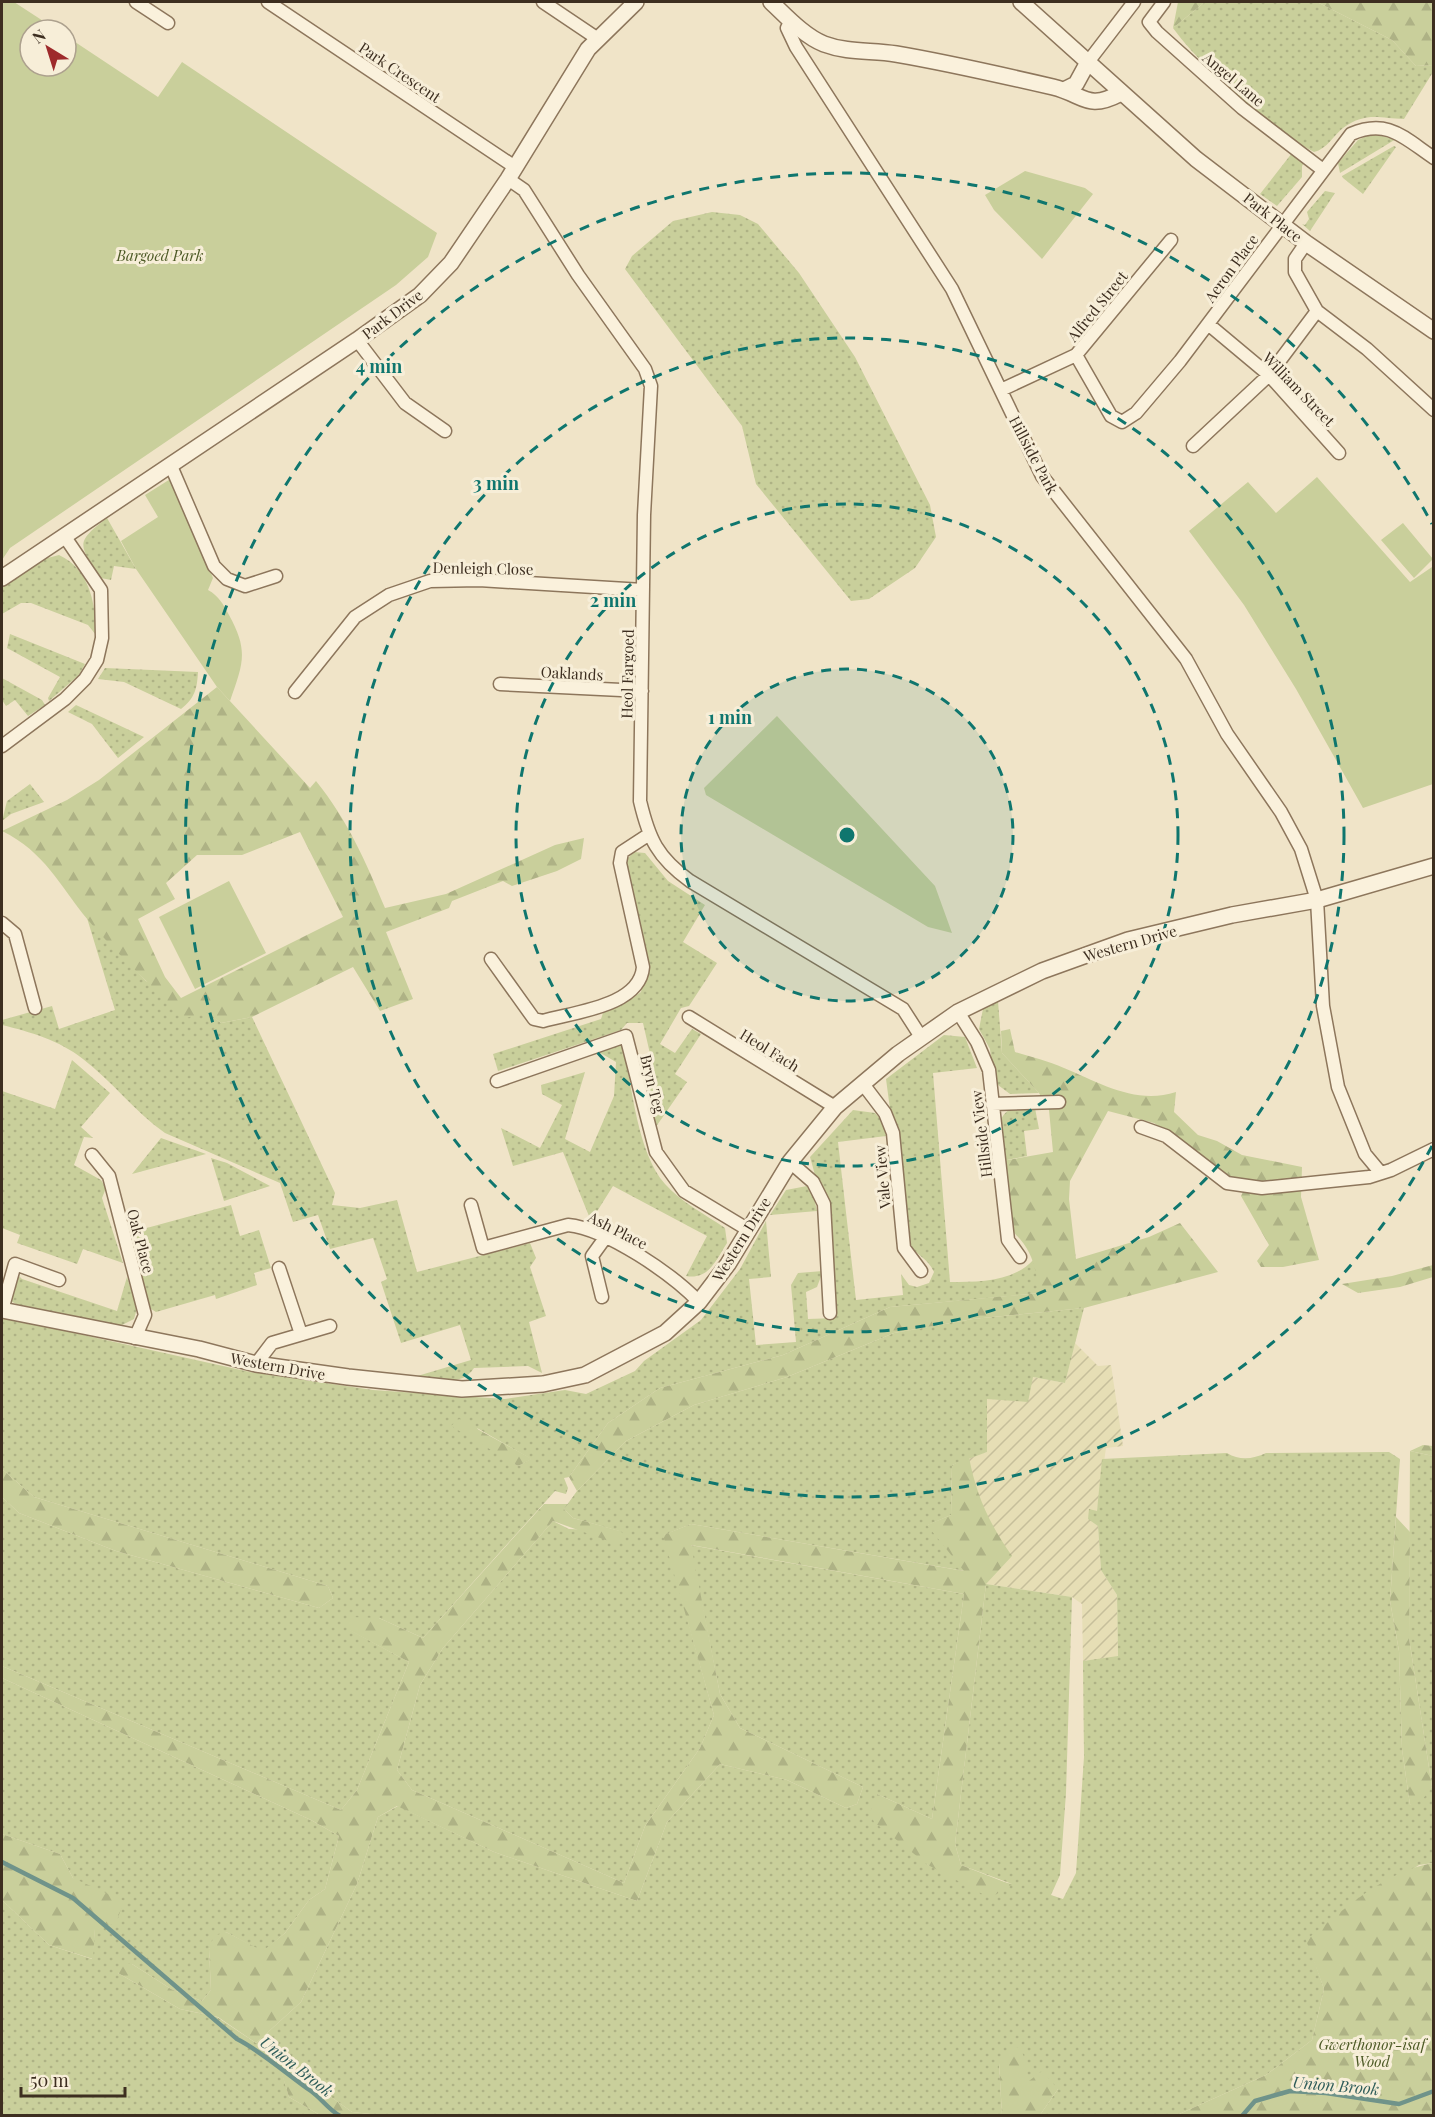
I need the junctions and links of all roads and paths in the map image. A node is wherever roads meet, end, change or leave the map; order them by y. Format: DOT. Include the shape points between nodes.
graph roads {
  1 [pos="135,2"];
  2 [pos="268,2"];
  3 [pos="543,2"];
  4 [pos="636,2"];
  5 [pos="771,2"];
  6 [pos="1021,2"];
  7 [pos="1134,2"];
  8 [pos="1164,2"];
  9 [pos="791,21"];
  10 [pos="168,23"];
  11 [pos="598,39"];
  12 [pos="1088,62"];
  13 [pos="1064,90"];
  14 [pos="1121,93"];
  15 [pos="1434,158"];
  16 [pos="1323,170"];
  17 [pos="511,173"];
  18 [pos="1282,223"];
  19 [pos="1172,240"];
  20 [pos="1306,243"];
  21 [pos="1317,311"];
  22 [pos="1208,324"];
  23 [pos="1434,331"];
  24 [pos="357,340"];
  25 [pos="1076,356"];
  26 [pos="1269,375"];
  27 [pos="1000,390"];
  28 [pos="1434,410"];
  29 [pos="445,431"];
  30 [pos="1193,446"];
  31 [pos="1339,453"];
  32 [pos="171,466"];
  33 [pos="65,537"];
  34 [pos="276,576"];
  35 [pos="2,578"];
  36 [pos="643,590"];
  37 [pos="500,684"];
  38 [pos="642,691"];
  39 [pos="295,692"];
  40 [pos="2,746"];
  41 [pos="648,835"];
  42 [pos="1434,866"];
  43 [pos="1317,900"];
  44 [pos="2,922"];
  45 [pos="491,959"];
  46 [pos="35,1008"];
  47 [pos="958,1012"];
  48 [pos="689,1017"];
  49 [pos="921,1037"];
  50 [pos="497,1081"];
  51 [pos="863,1084"];
  52 [pos="1059,1102"];
  53 [pos="992,1104"];
  54 [pos="835,1107"];
  55 [pos="1141,1127"];
  56 [pos="1434,1149"];
  57 [pos="92,1155"];
  58 [pos="790,1162"];
  59 [pos="1380,1172"];
  60 [pos="471,1205"];
  61 [pos="747,1229"];
  62 [pos="605,1238"];
  63 [pos="1020,1257"];
  64 [pos="279,1268"];
  65 [pos="921,1271"];
  66 [pos="59,1280"];
  67 [pos="602,1297"];
  68 [pos="699,1302"];
  69 [pos="2,1310"];
  70 [pos="830,1313"];
  71 [pos="330,1326"];
  72 [pos="301,1335"];
  73 [pos="135,1338"];
  74 [pos="256,1364"];
  1 -- 10 [label="street"];
  2 -- 17 [label="street, Park Crescent"];
  3 -- 11 [label="street"];
  4 -- 11 [label="street, Park Drive"];
  5 -- 9 [label="street"];
  6 -- 12 [label="street, Park Place"];
  7 -- 12 [label="street"];
  8 -- 16 [label="street, Angel Lane" via="1149,22 1156,32 1242,108"];
  9 -- 13 [label="street" via="822,44 845,50 892,53 958,65"];
  9 -- 27 [label="street, Hillside Park" via="787,28 796,47 952,289"];
  11 -- 17 [label="street, Park Drive"];
  12 -- 13 [label="street" via="1076,84"];
  12 -- 14 [label="street, Park Place"];
  13 -- 14 [label="street" via="1091,102 1104,103"];
  14 -- 18 [label="street, Park Place" via="1196,159"];
  15 -- 16 [label="street, Aeron Place" via="1382,126 1351,134"];
  16 -- 18 [label="street, Aeron Place"];
  17 -- 24 [label="street, Park Drive" via="452,263 420,295"];
  17 -- 36 [label="street, Heol Fargoed" via="645,369 651,386"];
  18 -- 20 [label="street, Park Place"];
  18 -- 22 [label="street, Aeron Place"];
  19 -- 25 [label="street, Alfred Street"];
  20 -- 21 [label="street" via="1295,259 1295,272"];
  20 -- 23 [label="street, Park Place"];
  21 -- 26 [label="street"];
  21 -- 28 [label="street" via="1367,349"];
  22 -- 25 [label="street, Aeron Place" via="1143,404 1122,422 1111,416"];
  22 -- 26 [label="street, William Street"];
  24 -- 29 [label="street" via="405,403"];
  24 -- 32 [label="street, Park Drive"];
  25 -- 27 [label="street, Alfred Street"];
  26 -- 30 [label="street"];
  26 -- 31 [label="street, William Street"];
  27 -- 43 [label="street, Hillside Park" via="1056,497 1186,658 1227,734 1281,812 1296,840"];
  32 -- 33 [label="street, Park Drive"];
  32 -- 34 [label="street" via="213,566 227,579 245,586"];
  33 -- 35 [label="street, Park Drive"];
  33 -- 40 [label="street" via="101,590 102,638 97,660 86,679 65,699"];
  36 -- 38 [label="street, Heol Fargoed"];
  36 -- 39 [label="street, Denleigh Close" via="479,580 430,581 389,595 355,617"];
  37 -- 38 [label="street, Oaklands"];
  38 -- 41 [label="street, Heol Fargoed" via="640,801"];
  41 -- 45 [label="street" via="622,852 620,863 643,967 642,980 633,991 622,999 543,1021 534,1019"];
  41 -- 49 [label="street, Heol Fargoed" via="673,868 690,881 903,1010"];
  42 -- 43 [label="street, Western Drive"];
  43 -- 47 [label="street, Western Drive" via="1128,940 1042,971"];
  43 -- 59 [label="street, Hillside Park" via="1323,1006 1338,1087 1365,1154"];
  44 -- 46 [label="street" via="15,934"];
  47 -- 49 [label="street, Western Drive"];
  47 -- 53 [label="street, Hillside View" via="989,1070"];
  48 -- 54 [label="street, Heol Fach"];
  49 -- 51 [label="street, Western Drive"];
  50 -- 61 [label="street, Bryn Teg" via="626,1036 656,1152 684,1191"];
  51 -- 54 [label="street, Western Drive"];
  51 -- 65 [label="street, Vale View" via="885,1113 893,1133 904,1248"];
  52 -- 53 [label="street"];
  53 -- 63 [label="street, Hillside View" via="1008,1240"];
  54 -- 58 [label="street, Western Drive"];
  55 -- 59 [label="street" via="1166,1136 1227,1184 1262,1188 1369,1177"];
  56 -- 59 [label="street"];
  57 -- 73 [label="street, Oak Place" via="109,1176 145,1315"];
  58 -- 61 [label="street, Western Drive"];
  58 -- 70 [label="street" via="813,1182 824,1204"];
  60 -- 62 [label="street, Ash Place" via="483,1248 568,1225 582,1226"];
  61 -- 68 [label="street, Western Drive" via="728,1264"];
  62 -- 67 [label="street" via="592,1256"];
  62 -- 68 [label="street, Ash Place" via="679,1282"];
  64 -- 72 [label="street"];
  66 -- 69 [label="street" via="15,1264"];
  68 -- 74 [label="street, Western Drive" via="665,1333 618,1360 585,1375 543,1384 462,1389"];
  69 -- 73 [label="street, Western Drive"];
  71 -- 72 [label="street"];
  72 -- 74 [label="street" via="272,1343"];
  73 -- 74 [label="street, Western Drive"];
}
